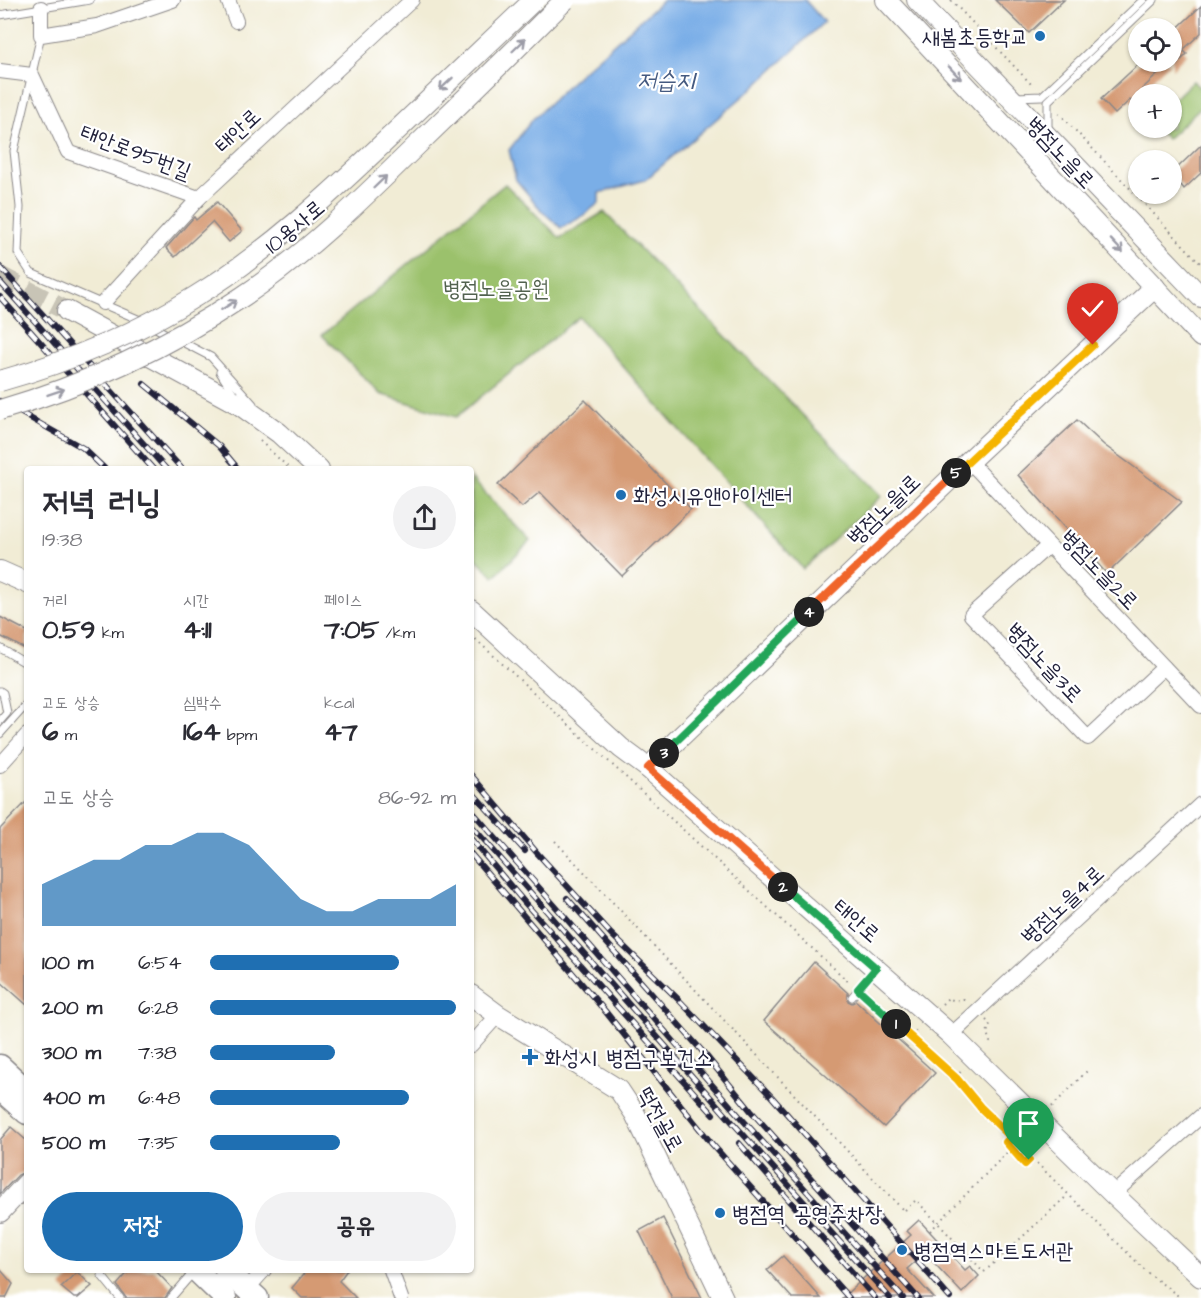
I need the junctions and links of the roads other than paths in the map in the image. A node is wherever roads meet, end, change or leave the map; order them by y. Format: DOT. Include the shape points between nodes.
graph roads {
  1 [pos="90,0"];
  2 [pos="173,0"];
  3 [pos="228,0"];
  4 [pos="412,0"];
  5 [pos="534,0"];
  6 [pos="566,0"];
  7 [pos="886,0"];
  8 [pos="917,0"];
  9 [pos="1143,0"];
  10 [pos="1154,0"];
  11 [pos="40,9"];
  12 [pos="0,15"];
  13 [pos="236,21"];
  14 [pos="41,35"];
  15 [pos="0,71"];
  16 [pos="32,75"];
  17 [pos="1011,97"];
  18 [pos="1045,99"];
  19 [pos="1048,136"];
  20 [pos="199,198"];
  21 [pos="1110,201"];
  22 [pos="1090,218"];
  23 [pos="1155,287"];
  24 [pos="1201,297"];
  25 [pos="103,303"];
  26 [pos="68,311"];
  27 [pos="1201,337"];
  28 [pos="211,357"];
  29 [pos="0,381"];
  30 [pos="240,405"];
  31 [pos="0,410"];
  32 [pos="279,433"];
  33 [pos="969,461"];
  34 [pos="315,466"];
  35 [pos="1048,546"];
  36 [pos="0,571"];
  37 [pos="24,583"];
  38 [pos="474,613"];
  39 [pos="0,648"];
  40 [pos="24,662"];
  41 [pos="1164,667"];
  42 [pos="0,691"];
  43 [pos="1201,706"];
  44 [pos="24,707"];
  45 [pos="0,721"];
  46 [pos="0,734"];
  47 [pos="24,738"];
  48 [pos="0,765"];
  49 [pos="648,768"];
  50 [pos="1201,804"];
  51 [pos="876,968"];
  52 [pos="474,997"];
  53 [pos="852,997"];
  54 [pos="498,1015"];
  55 [pos="951,1035"];
  56 [pos="474,1042"];
  57 [pos="0,1066"];
  58 [pos="24,1088"];
  59 [pos="0,1089"];
  60 [pos="24,1110"];
  61 [pos="1201,1116"];
  62 [pos="24,1187"];
  63 [pos="1113,1194"];
  64 [pos="0,1212"];
  65 [pos="102,1273"];
  66 [pos="195,1273"];
  67 [pos="198,1273"];
  68 [pos="229,1273"];
  69 [pos="262,1273"];
  70 [pos="392,1273"];
  71 [pos="1201,1277"];
  72 [pos="252,1294"];
  73 [pos="120,1298"];
  74 [pos="171,1298"];
  75 [pos="225,1298"];
  76 [pos="401,1298"];
  77 [pos="723,1298"];
  1 -- 11 [label="lane"];
  2 -- 14 [label="street" via="97,26"];
  3 -- 13 [label="street"];
  4 -- 20 [label="street, 태안로"];
  5 -- 29 [label="street, 10용사로, one-way, bridge" via="346,179 225,277 119,337 74,357"];
  31 -- 6 [label="street, 10용사로, one-way, bridge" via="63,390 140,357 243,297 356,206"];
  7 -- 22 [label="street, 병점노을로, one-way"];
  8 -- 17 [label="street, 병점노을로"];
  9 -- 18 [label="lane"];
  10 -- 18 [label="lane"];
  11 -- 12 [label="lane"];
  11 -- 14 [label="street"];
  14 -- 16 [label="lane"];
  15 -- 16 [label="street"];
  16 -- 20 [label="street, 태안로95번길" via="68,152"];
  16 -- 25 [label="lane" via="14,151 20,207 18,253 31,273"];
  17 -- 18 [label="lane"];
  17 -- 19 [label="street, 병점노을로"];
  18 -- 19 [label="lane"];
  19 -- 21 [label="street, 병점노을로"];
  20 -- 25 [label="street, 태안로"];
  21 -- 22 [label="street" via="1109,211 1100,219"];
  21 -- 24 [label="street, 병점노을로"];
  22 -- 23 [label="street, 병점노을로, one-way"];
  23 -- 27 [label="street, 병점노을로"];
  23 -- 33 [label="street, 병점노을1로"];
  25 -- 28 [label="lane"];
  26 -- 30 [label="street"];
  28 -- 30 [label="lane"];
  28 -- 32 [label="lane"];
  30 -- 32 [label="street"];
  32 -- 34 [label="street"];
  33 -- 35 [label="street, 병점노을2로"];
  33 -- 49 [label="street, 병점노을1로"];
  35 -- 41 [label="street, 병점노을2로"];
  35 -- 41 [label="street, 병점노을3로" via="971,615 1088,738"];
  36 -- 37 [label="street"];
  38 -- 49 [label="street, 태안로" via="621,748"];
  39 -- 40 [label="lane"];
  41 -- 43 [label="street, 병점노을2로"];
  42 -- 45 [label="lane" via="7,713"];
  44 -- 46 [label="lane"];
  47 -- 48 [label="street"];
  49 -- 51 [label="street, 태안로"];
  50 -- 55 [label="street, 병점노을4로"];
  51 -- 53 [label="lane"];
  51 -- 55 [label="street, 태안로"];
  52 -- 54 [label="street, 떡전골로"];
  54 -- 56 [label="street"];
  54 -- 77 [label="street, 떡전골로" via="619,1090 635,1114"];
  55 -- 63 [label="street, 태안로"];
  57 -- 58 [label="main road"];
  59 -- 60 [label="main road"];
  61 -- 63 [label="street"];
  62 -- 64 [label="street"];
  63 -- 71 [label="street, 태안로"];
  65 -- 73 [label="lane"];
  66 -- 74 [label="lane"];
  67 -- 75 [label="main road"];
  68 -- 72 [label="main road"];
  69 -- 72 [label="street"];
  70 -- 76 [label="street"];
}
